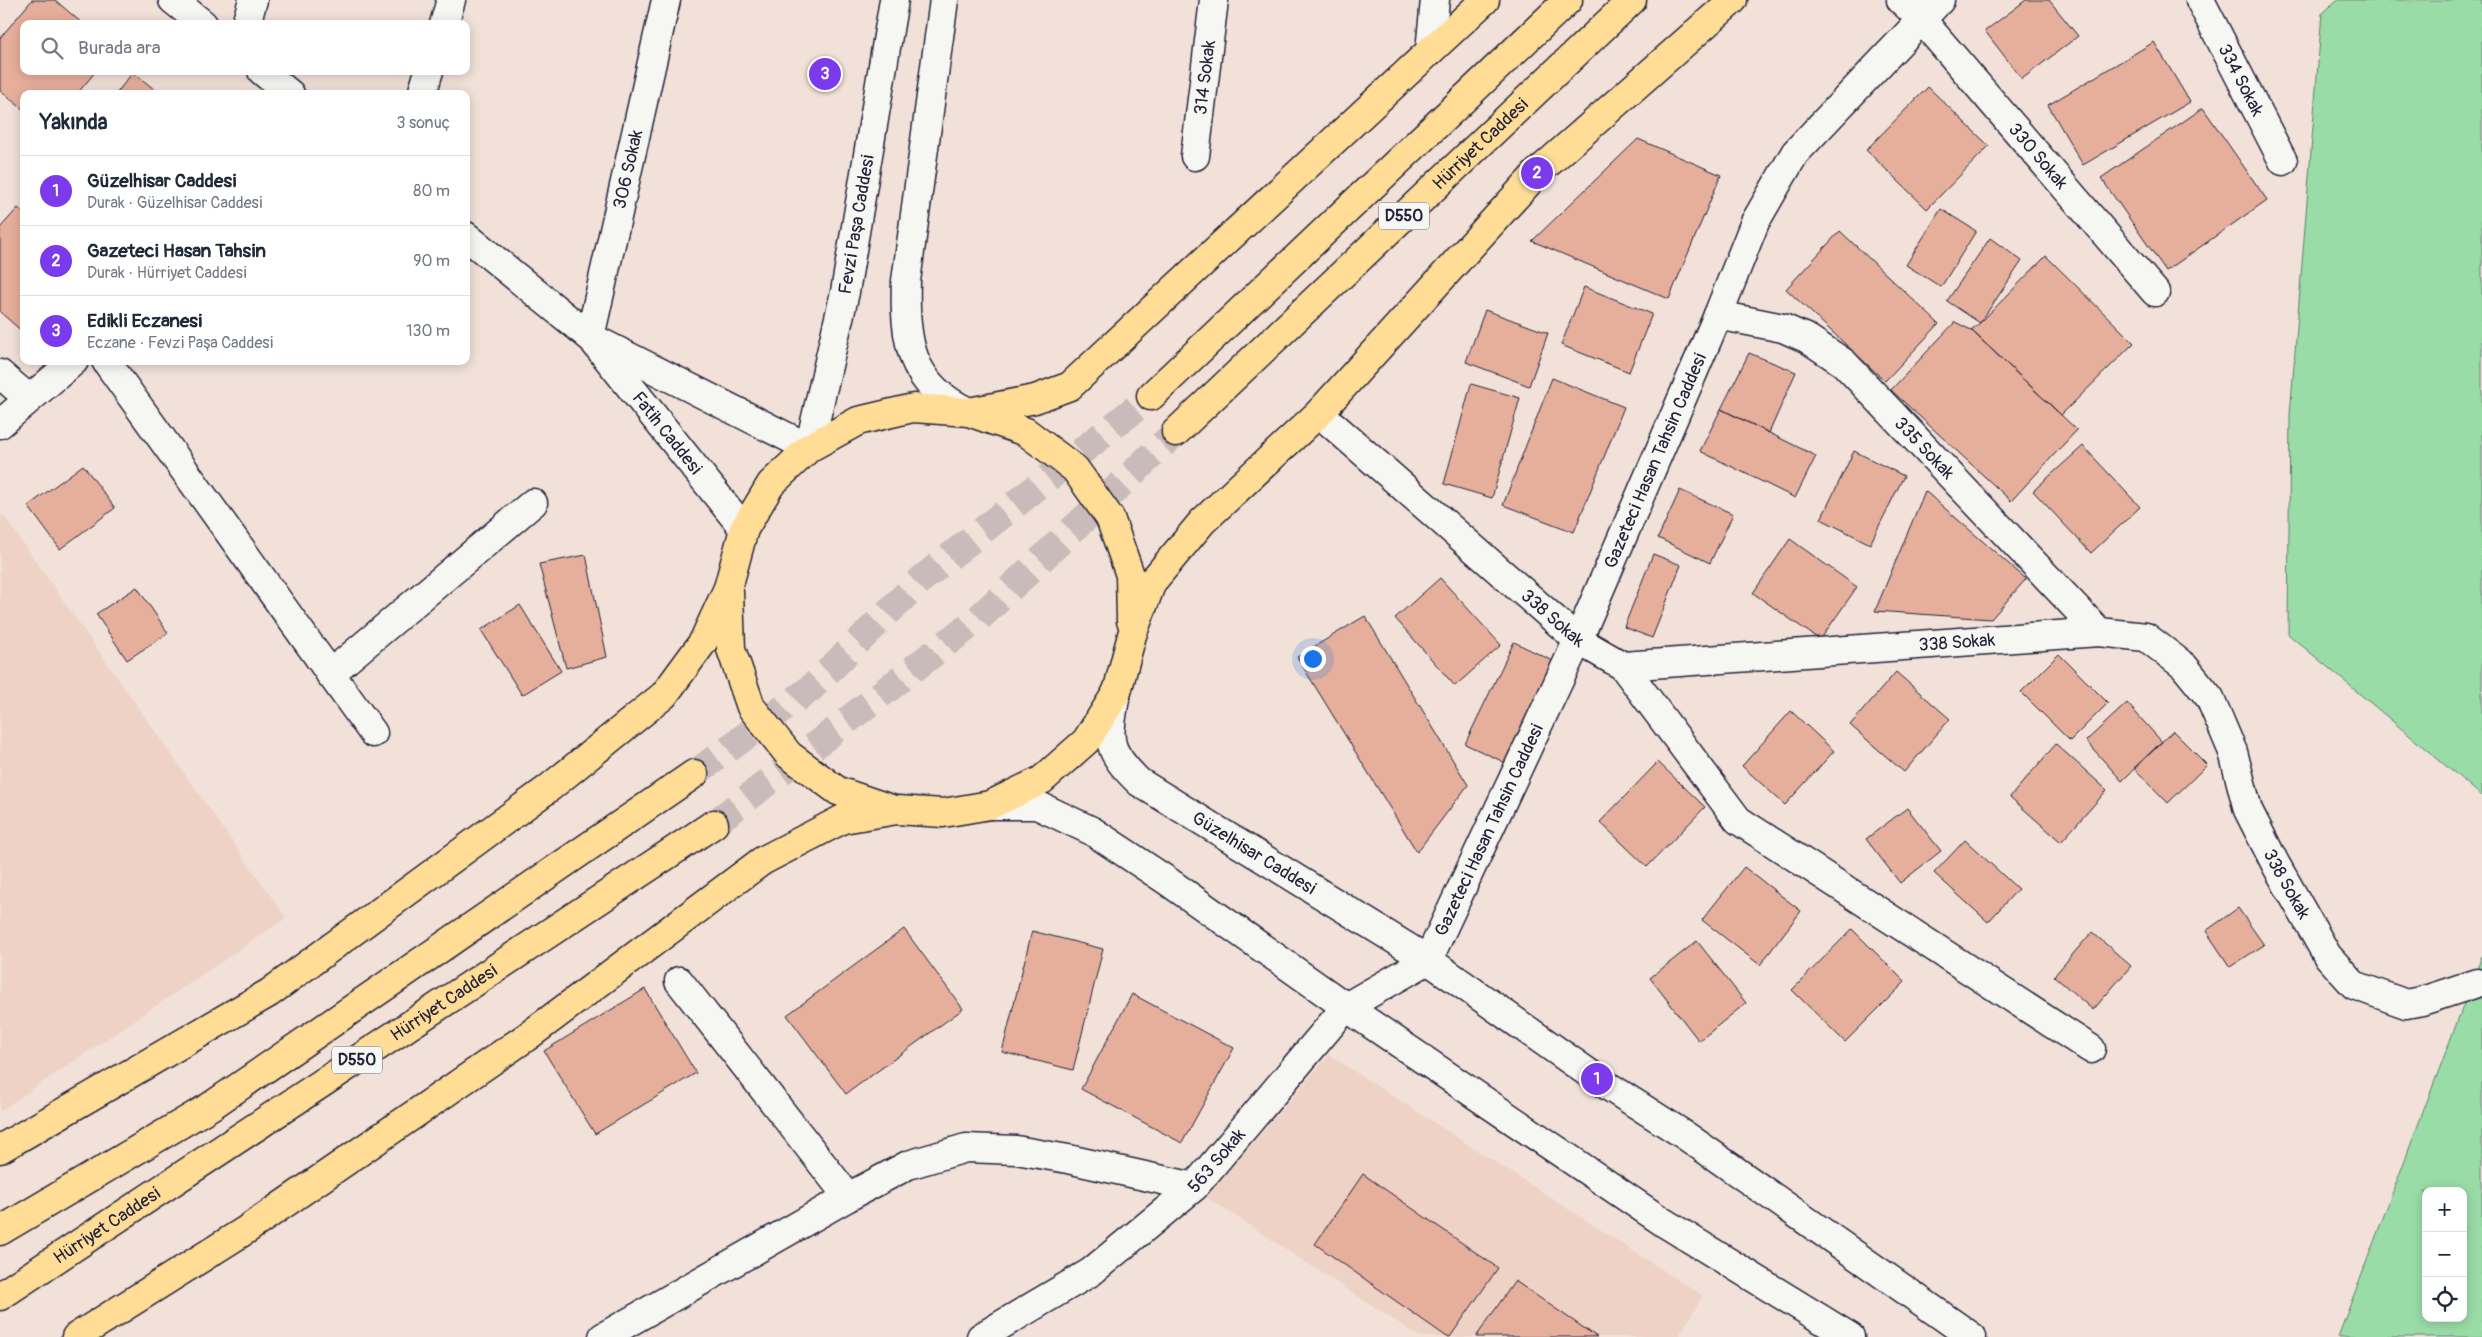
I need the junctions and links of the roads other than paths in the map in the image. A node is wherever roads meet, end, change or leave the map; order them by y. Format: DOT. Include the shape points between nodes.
graph roads {
  1 [pos="173,0"];
  2 [pos="252,0"];
  3 [pos="451,0"];
  4 [pos="666,0"];
  5 [pos="894,0"];
  6 [pos="944,0"];
  7 [pos="1214,0"];
  8 [pos="1435,0"];
  9 [pos="1485,0"];
  10 [pos="1568,0"];
  11 [pos="1632,0"];
  12 [pos="1733,0"];
  13 [pos="1901,0"];
  14 [pos="2200,0"];
  15 [pos="1930,9"];
  16 [pos="198,20"];
  17 [pos="247,20"];
  18 [pos="445,20"];
  19 [pos="1430,51"];
  20 [pos="267,75"];
  21 [pos="428,75"];
  22 [pos="285,90"];
  23 [pos="423,90"];
  24 [pos="1195,156"];
  25 [pos="2283,161"];
  26 [pos="470,239"];
  27 [pos="2155,292"];
  28 [pos="1718,315"];
  29 [pos="590,336"];
  30 [pos="69,365"];
  31 [pos="109,365"];
  32 [pos="0,374"];
  33 [pos="1151,396"];
  34 [pos="28,398"];
  35 [pos="969,412"];
  36 [pos="1319,413"];
  37 [pos="0,424"];
  38 [pos="1176,432"];
  39 [pos="809,448"];
  40 [pos="533,503"];
  41 [pos="744,529"];
  42 [pos="728,588"];
  43 [pos="2099,632"];
  44 [pos="1132,635"];
  45 [pos="1578,640"];
  46 [pos="1622,666"];
  47 [pos="330,674"];
  48 [pos="1117,692"];
  49 [pos="373,733"];
  50 [pos="694,774"];
  51 [pos="990,805"];
  52 [pos="897,810"];
  53 [pos="714,824"];
  54 [pos="1428,960"];
  55 [pos="678,981"];
  56 [pos="2478,983"];
  57 [pos="1346,1008"];
  58 [pos="2091,1050"];
  59 [pos="0,1149"];
  60 [pos="1194,1187"];
  61 [pos="848,1197"];
  62 [pos="0,1232"];
  63 [pos="0,1296"];
  64 [pos="76,1337"];
  65 [pos="603,1337"];
  66 [pos="982,1337"];
  67 [pos="1850,1337"];
  68 [pos="1972,1337"];
  1 -- 16 [label="street"];
  2 -- 17 [label="street"];
  3 -- 18 [label="street"];
  4 -- 29 [label="street, 306 Sokak"];
  5 -- 39 [label="street, Fevzi Paşa Caddesi" via="846,292"];
  6 -- 35 [label="street" via="906,281 905,315 913,354 926,384 948,403"];
  7 -- 24 [label="street, 314 Sokak"];
  8 -- 19 [label="street"];
  9 -- 19 [label="highway"];
  10 -- 33 [label="highway, D550"];
  11 -- 38 [label="highway, Hürriyet Caddesi / D550"];
  12 -- 36 [label="highway" via="1537,173"];
  13 -- 15 [label="street, 330 Sokak"];
  14 -- 25 [label="street, 334 Sokak"];
  15 -- 27 [label="street, 330 Sokak"];
  15 -- 28 [label="street, Gazeteci Hasan Tahsin Caddesi" via="1796,153 1755,222"];
  19 -- 35 [label="highway" via="1070,386 1035,399"];
  20 -- 22 [label="street"];
  21 -- 23 [label="street"];
  26 -- 29 [label="street, Fatih Caddesi"];
  28 -- 43 [label="street, 335 Sokak" via="1783,328 1808,339 1844,363"];
  28 -- 45 [label="street, Gazeteci Hasan Tahsin Caddesi"];
  29 -- 39 [label="street, Fatih Caddesi"];
  29 -- 41 [label="street, Fatih Caddesi"];
  30 -- 34 [label="street"];
  31 -- 47 [label="street"];
  32 -- 34 [label="street"];
  34 -- 37 [label="street"];
  35 -- 39 [label="highway" via="913,408 894,412 858,421"];
  35 -- 44 [label="highway" via="1026,432 1075,469 1110,518 1130,575"];
  36 -- 44 [label="highway" via="1196,529 1152,582"];
  36 -- 45 [label="street, 338 Sokak"];
  39 -- 41 [label="highway" via="771,484"];
  40 -- 47 [label="street"];
  41 -- 42 [label="highway"];
  42 -- 52 [label="highway" via="731,649 751,707 789,755 838,791"];
  42 -- 59 [label="highway" via="704,642 664,695 549,788 269,993"];
  43 -- 46 [label="street, 338 Sokak"];
  43 -- 56 [label="street, 338 Sokak" via="2146,637 2184,666 2210,698 2233,752 2248,810 2327,955 2354,985 2406,1004"];
  44 -- 48 [label="highway"];
  45 -- 46 [label="street, 338 Sokak"];
  45 -- 54 [label="street, Gazeteci Hasan Tahsin Caddesi"];
  46 -- 58 [label="street" via="1738,820"];
  47 -- 49 [label="street"];
  48 -- 51 [label="highway" via="1086,741 1050,774"];
  48 -- 54 [label="street, Güzelhisar Caddesi" via="1109,735 1120,764 1139,782"];
  50 -- 62 [label="highway, D550" via="211,1106"];
  51 -- 52 [label="highway" via="943,813"];
  51 -- 57 [label="street" via="1037,805 1092,831"];
  52 -- 64 [label="highway" via="843,819 762,861 528,1036 246,1230"];
  53 -- 63 [label="highway, Hürriyet Caddesi / D550"];
  54 -- 57 [label="street, 563 Sokak"];
  54 -- 68 [label="street, Güzelhisar Caddesi"];
  55 -- 61 [label="street"];
  57 -- 60 [label="street, 563 Sokak"];
  57 -- 67 [label="street" via="1663,1222"];
  60 -- 61 [label="street" via="1016,1150 966,1148 908,1165"];
  60 -- 66 [label="street, 563 Sokak" via="1091,1272"];
  61 -- 65 [label="street"];
}
